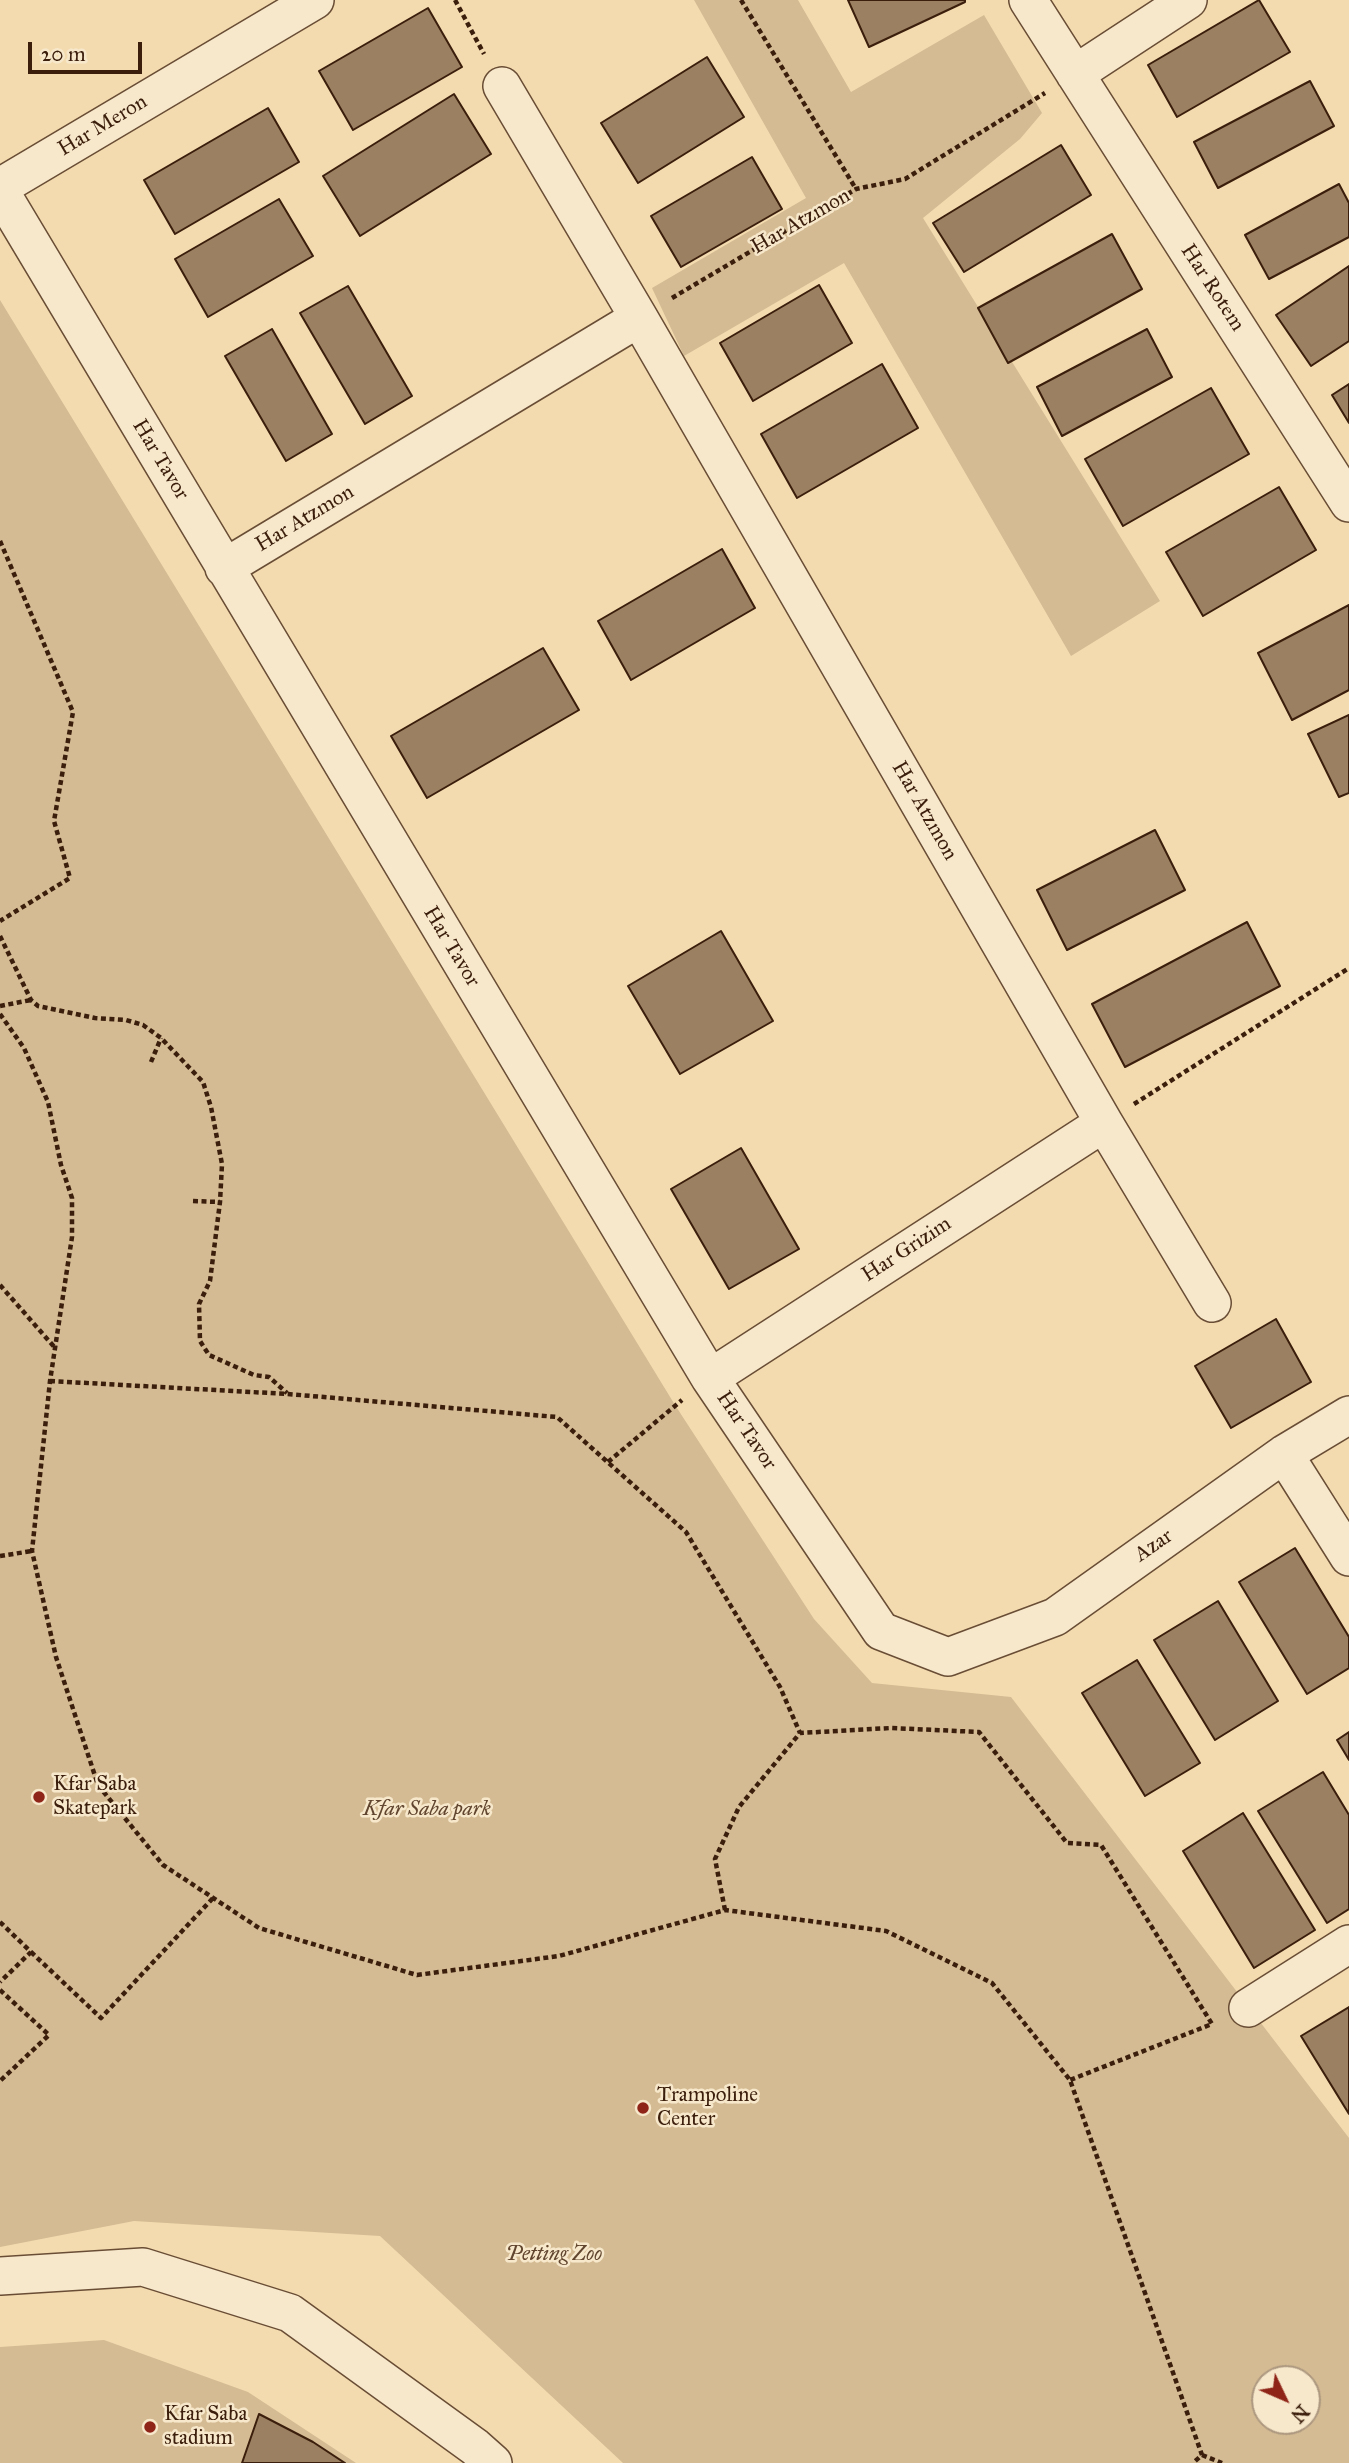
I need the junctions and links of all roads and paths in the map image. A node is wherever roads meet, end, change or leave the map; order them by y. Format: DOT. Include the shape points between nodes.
graph roads {
  1 [pos="315,0"];
  2 [pos="455,0"];
  3 [pos="741,0"];
  4 [pos="1028,0"];
  5 [pos="1188,0"];
  6 [pos="1075,74"];
  7 [pos="502,86"];
  8 [pos="0,189"];
  9 [pos="856,189"];
  10 [pos="639,318"];
  11 [pos="1349,503"];
  12 [pos="0,541"];
  13 [pos="223,568"];
  14 [pos="0,921"];
  15 [pos="0,936"];
  16 [pos="1349,968"];
  17 [pos="31,1000"];
  18 [pos="0,1006"];
  19 [pos="0,1014"];
  20 [pos="161,1038"];
  21 [pos="151,1062"];
  22 [pos="1104,1123"];
  23 [pos="193,1201"];
  24 [pos="220,1202"];
  25 [pos="0,1285"];
  26 [pos="1212,1303"];
  27 [pos="55,1349"];
  28 [pos="710,1378"];
  29 [pos="50,1381"];
  30 [pos="288,1394"];
  31 [pos="1349,1415"];
  32 [pos="1284,1454"];
  33 [pos="608,1462"];
  34 [pos="32,1551"];
  35 [pos="0,1556"];
  36 [pos="1349,1557"];
  37 [pos="948,1657"];
  38 [pos="800,1733"];
  39 [pos="213,1898"];
  40 [pos="725,1910"];
  41 [pos="0,1922"];
  42 [pos="1349,1944"];
  43 [pos="31,1952"];
  44 [pos="0,1982"];
  45 [pos="0,1990"];
  46 [pos="1248,2008"];
  47 [pos="1070,2080"];
  48 [pos="0,2081"];
  49 [pos="0,2276"];
  50 [pos="1202,2455"];
  51 [pos="493,2463"];
  52 [pos="1193,2463"];
  53 [pos="1222,2463"];
  1 -- 8 [label="street, Har Meron"];
  2 -- 7 [label="path"];
  3 -- 9 [label="path"];
  4 -- 6 [label="street, Har Rotem"];
  5 -- 6 [label="street"];
  6 -- 9 [label="path, Har Atzmon" via="905,179"];
  6 -- 11 [label="street, Har Rotem"];
  7 -- 10 [label="street, Har Atzmon"];
  8 -- 13 [label="street, Har Tavor"];
  9 -- 10 [label="path, Har Atzmon"];
  10 -- 13 [label="street, Har Atzmon"];
  10 -- 22 [label="street, Har Atzmon"];
  12 -- 14 [label="path" via="73,712 54,821 70,878"];
  13 -- 28 [label="street, Har Tavor"];
  15 -- 17 [label="path"];
  16 -- 22 [label="path"];
  17 -- 18 [label="path"];
  17 -- 20 [label="path" via="68,1013 126,1020"];
  19 -- 27 [label="path" via="24,1048 48,1101 72,1198 72,1237"];
  20 -- 21 [label="path"];
  20 -- 24 [label="path" via="202,1082 211,1107 222,1164"];
  22 -- 26 [label="street, Har Atzmon"];
  22 -- 28 [label="street, Har Grizim"];
  23 -- 24 [label="path"];
  24 -- 30 [label="path" via="210,1280 199,1304 200,1341 209,1355 269,1377"];
  25 -- 27 [label="path"];
  27 -- 29 [label="path"];
  28 -- 33 [label="path"];
  28 -- 37 [label="street, Har Tavor" via="881,1631"];
  29 -- 30 [label="path"];
  29 -- 34 [label="path"];
  30 -- 33 [label="path" via="557,1417"];
  31 -- 32 [label="street, Azar"];
  32 -- 36 [label="street"];
  32 -- 37 [label="street, Azar" via="1055,1617"];
  33 -- 38 [label="path" via="686,1532 780,1687"];
  34 -- 35 [label="path"];
  34 -- 39 [label="path" via="57,1657 98,1785 163,1865"];
  38 -- 40 [label="path" via="738,1807 715,1859"];
  38 -- 47 [label="path" via="891,1728 979,1732 1067,1843 1101,1845 1212,2024"];
  39 -- 40 [label="path" via="259,1928 417,1975 559,1956"];
  39 -- 43 [label="path" via="101,2018"];
  40 -- 47 [label="path" via="886,1931 992,1983"];
  41 -- 43 [label="path"];
  42 -- 46 [label="street"];
  43 -- 44 [label="path"];
  45 -- 48 [label="path" via="48,2035"];
  47 -- 50 [label="path"];
  49 -- 51 [label="street" via="143,2267 290,2313"];
  50 -- 52 [label="path"];
  50 -- 53 [label="path"];
}
